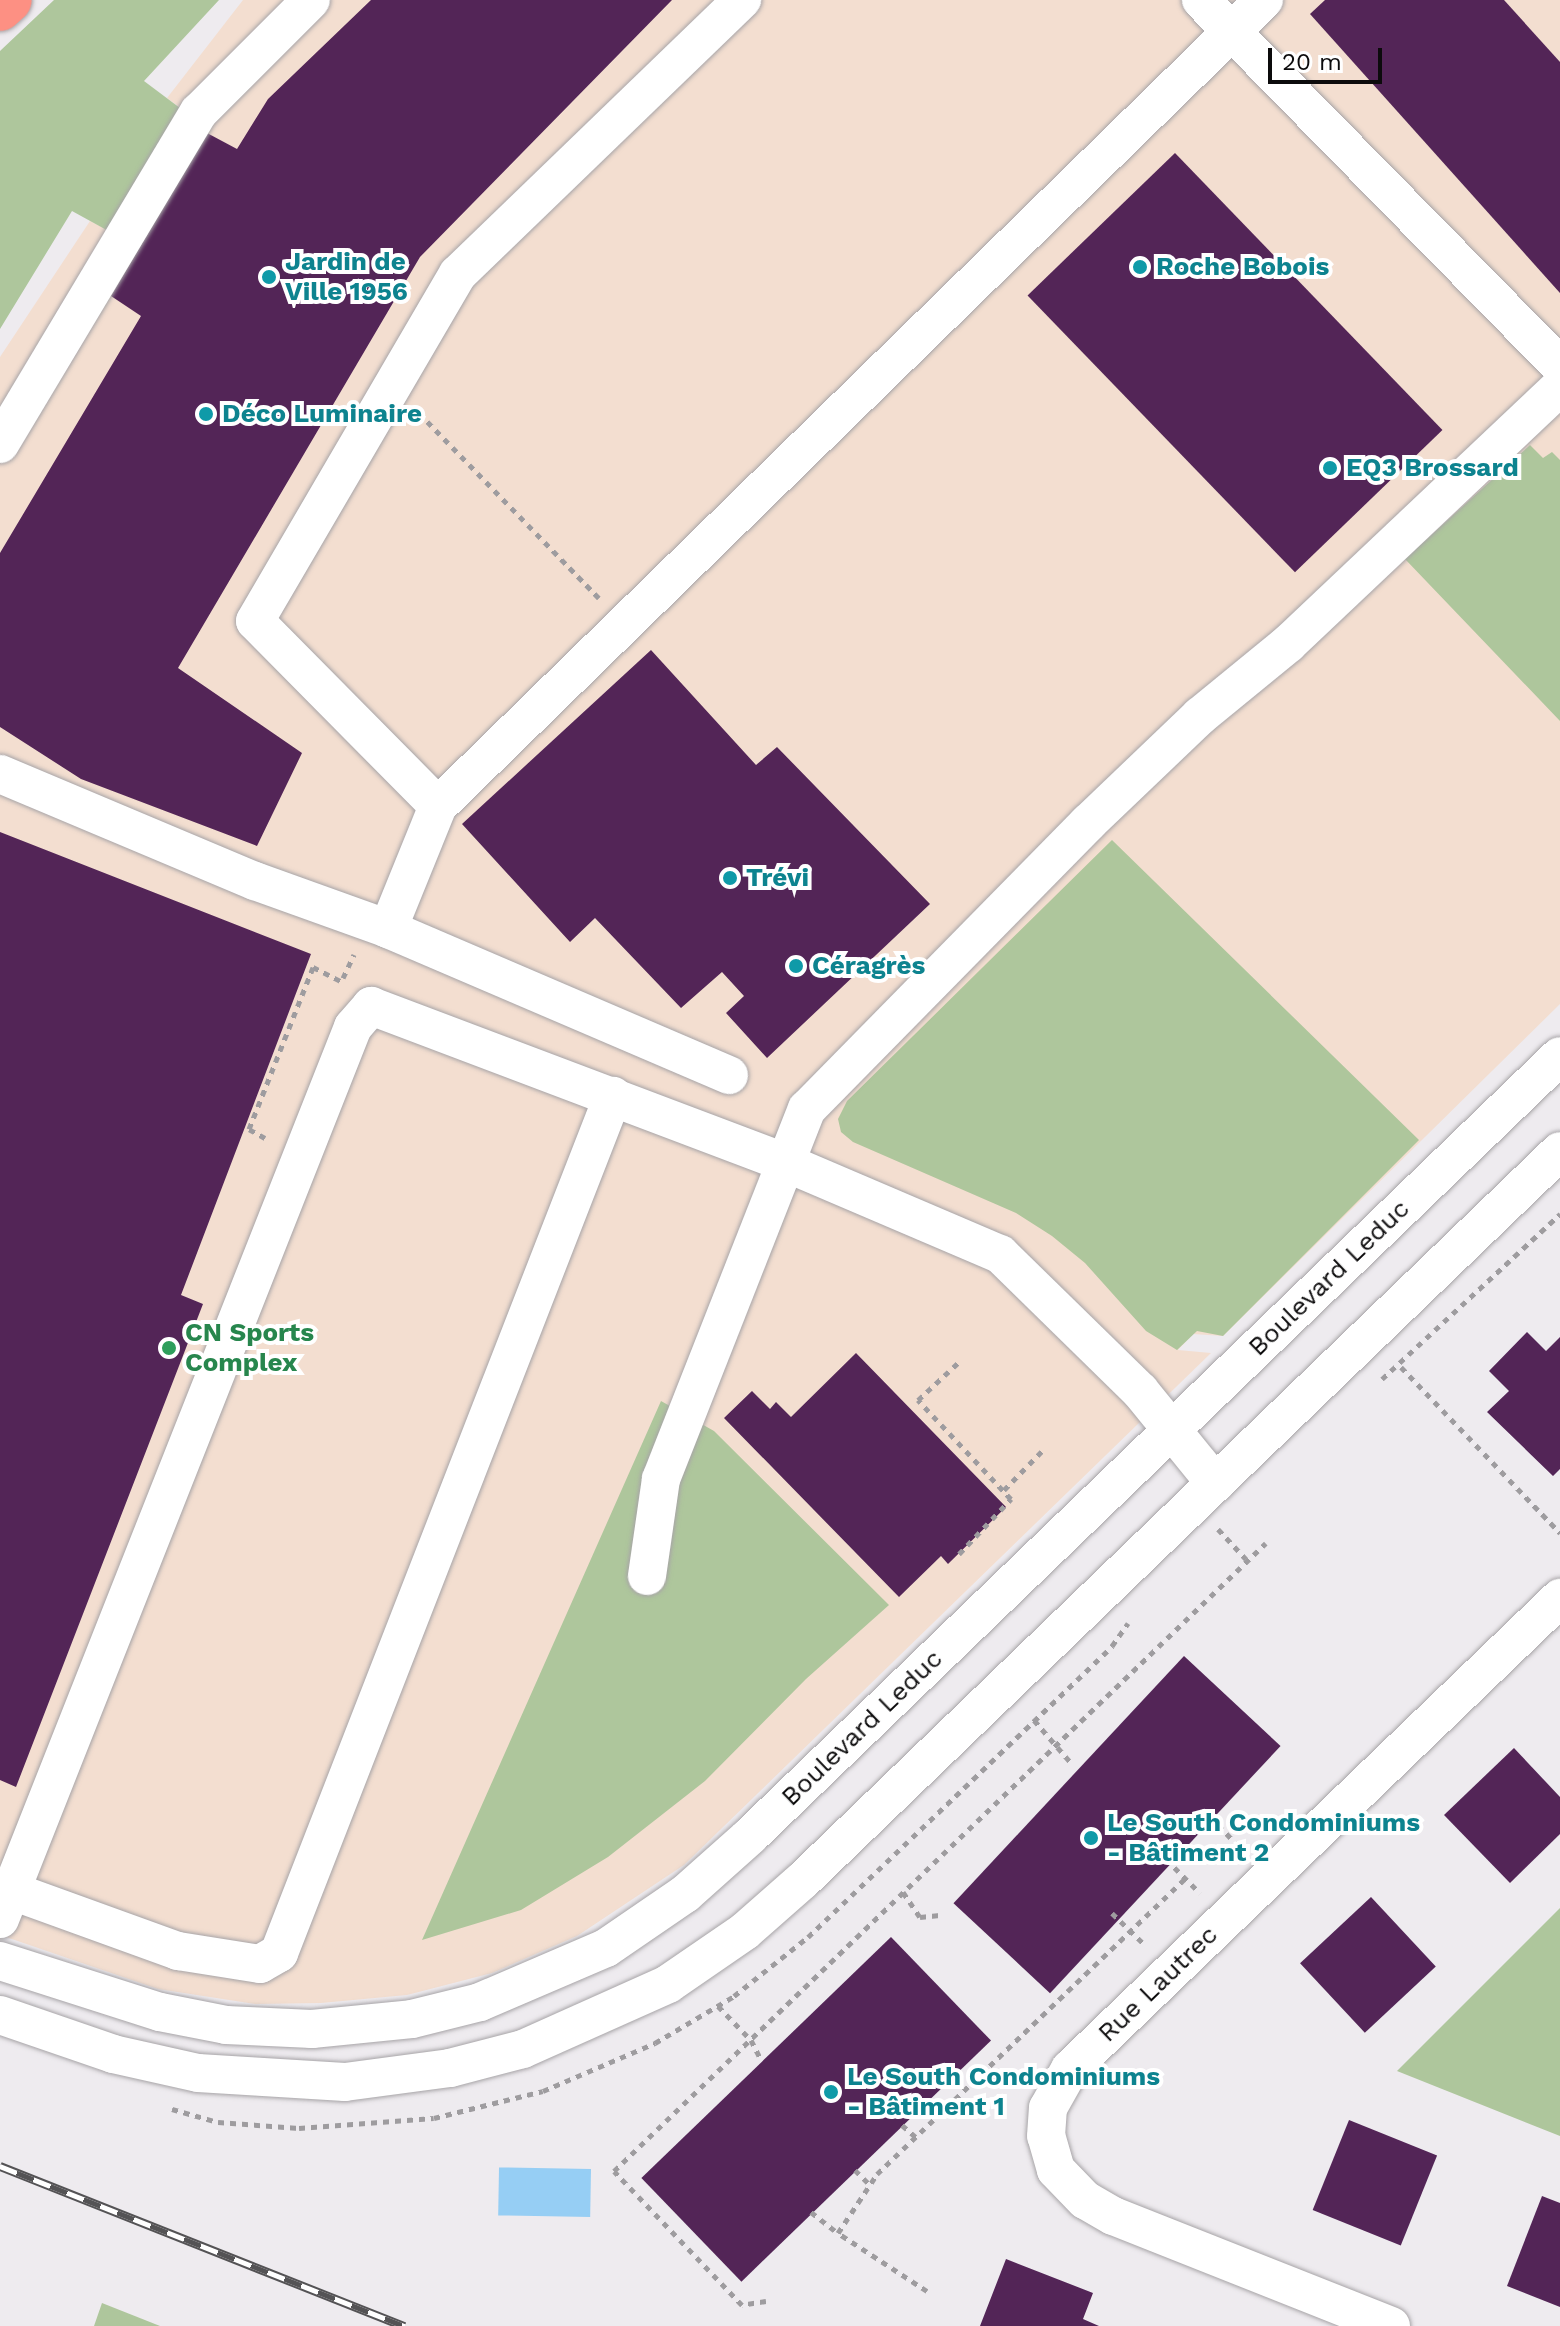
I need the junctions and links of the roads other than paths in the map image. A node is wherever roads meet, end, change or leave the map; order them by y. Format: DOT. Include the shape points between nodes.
graph roads {
  1 [pos="10,0"];
  2 [pos="311,0"];
  3 [pos="742,0"];
  4 [pos="1201,0"];
  5 [pos="1264,0"];
  6 [pos="0,9"];
  7 [pos="1232,31"];
  8 [pos="1560,366"];
  9 [pos="1560,387"];
  10 [pos="0,444"];
  11 [pos="0,774"];
  12 [pos="438,806"];
  13 [pos="388,929"];
  14 [pos="1560,1056"];
  15 [pos="729,1075"];
  16 [pos="613,1096"];
  17 [pos="1560,1151"];
  18 [pos="784,1162"];
  19 [pos="1171,1431"];
  20 [pos="1215,1483"];
  21 [pos="647,1576"];
  22 [pos="1560,1598"];
  23 [pos="8,1885"];
  24 [pos="0,1961"];
  25 [pos="0,2015"];
  26 [pos="1391,2326"];
  1 -- 6 [label="highway"];
  2 -- 10 [label="street" via="199,112"];
  3 -- 12 [label="street" via="458,274 255,621"];
  4 -- 7 [label="street"];
  5 -- 7 [label="street"];
  7 -- 8 [label="street"];
  7 -- 12 [label="street"];
  9 -- 18 [label="street" via="1288,644 1200,716 993,914 807,1109"];
  11 -- 13 [label="street" via="255,881"];
  12 -- 13 [label="street"];
  13 -- 15 [label="street"];
  14 -- 19 [label="street, Boulevard Leduc"];
  16 -- 18 [label="street"];
  16 -- 23 [label="street" via="279,1953 260,1964 178,1951"];
  16 -- 23 [label="street" via="386,1008 371,1006 360,1014"];
  17 -- 20 [label="street"];
  18 -- 19 [label="street" via="1007,1259 1140,1391"];
  18 -- 21 [label="street" via="661,1479"];
  19 -- 20 [label="street"];
  19 -- 24 [label="street, Boulevard Leduc" via="714,1868 660,1913 577,1963 445,2011 312,2029 226,2025 160,2012"];
  20 -- 25 [label="street" via="778,1903 694,1968 581,2027 450,2068 377,2079 303,2082 154,2064"];
  22 -- 26 [label="street, Rue Lautrec" via="1070,2069 1048,2108 1048,2147 1071,2190 1113,2216"];
}
